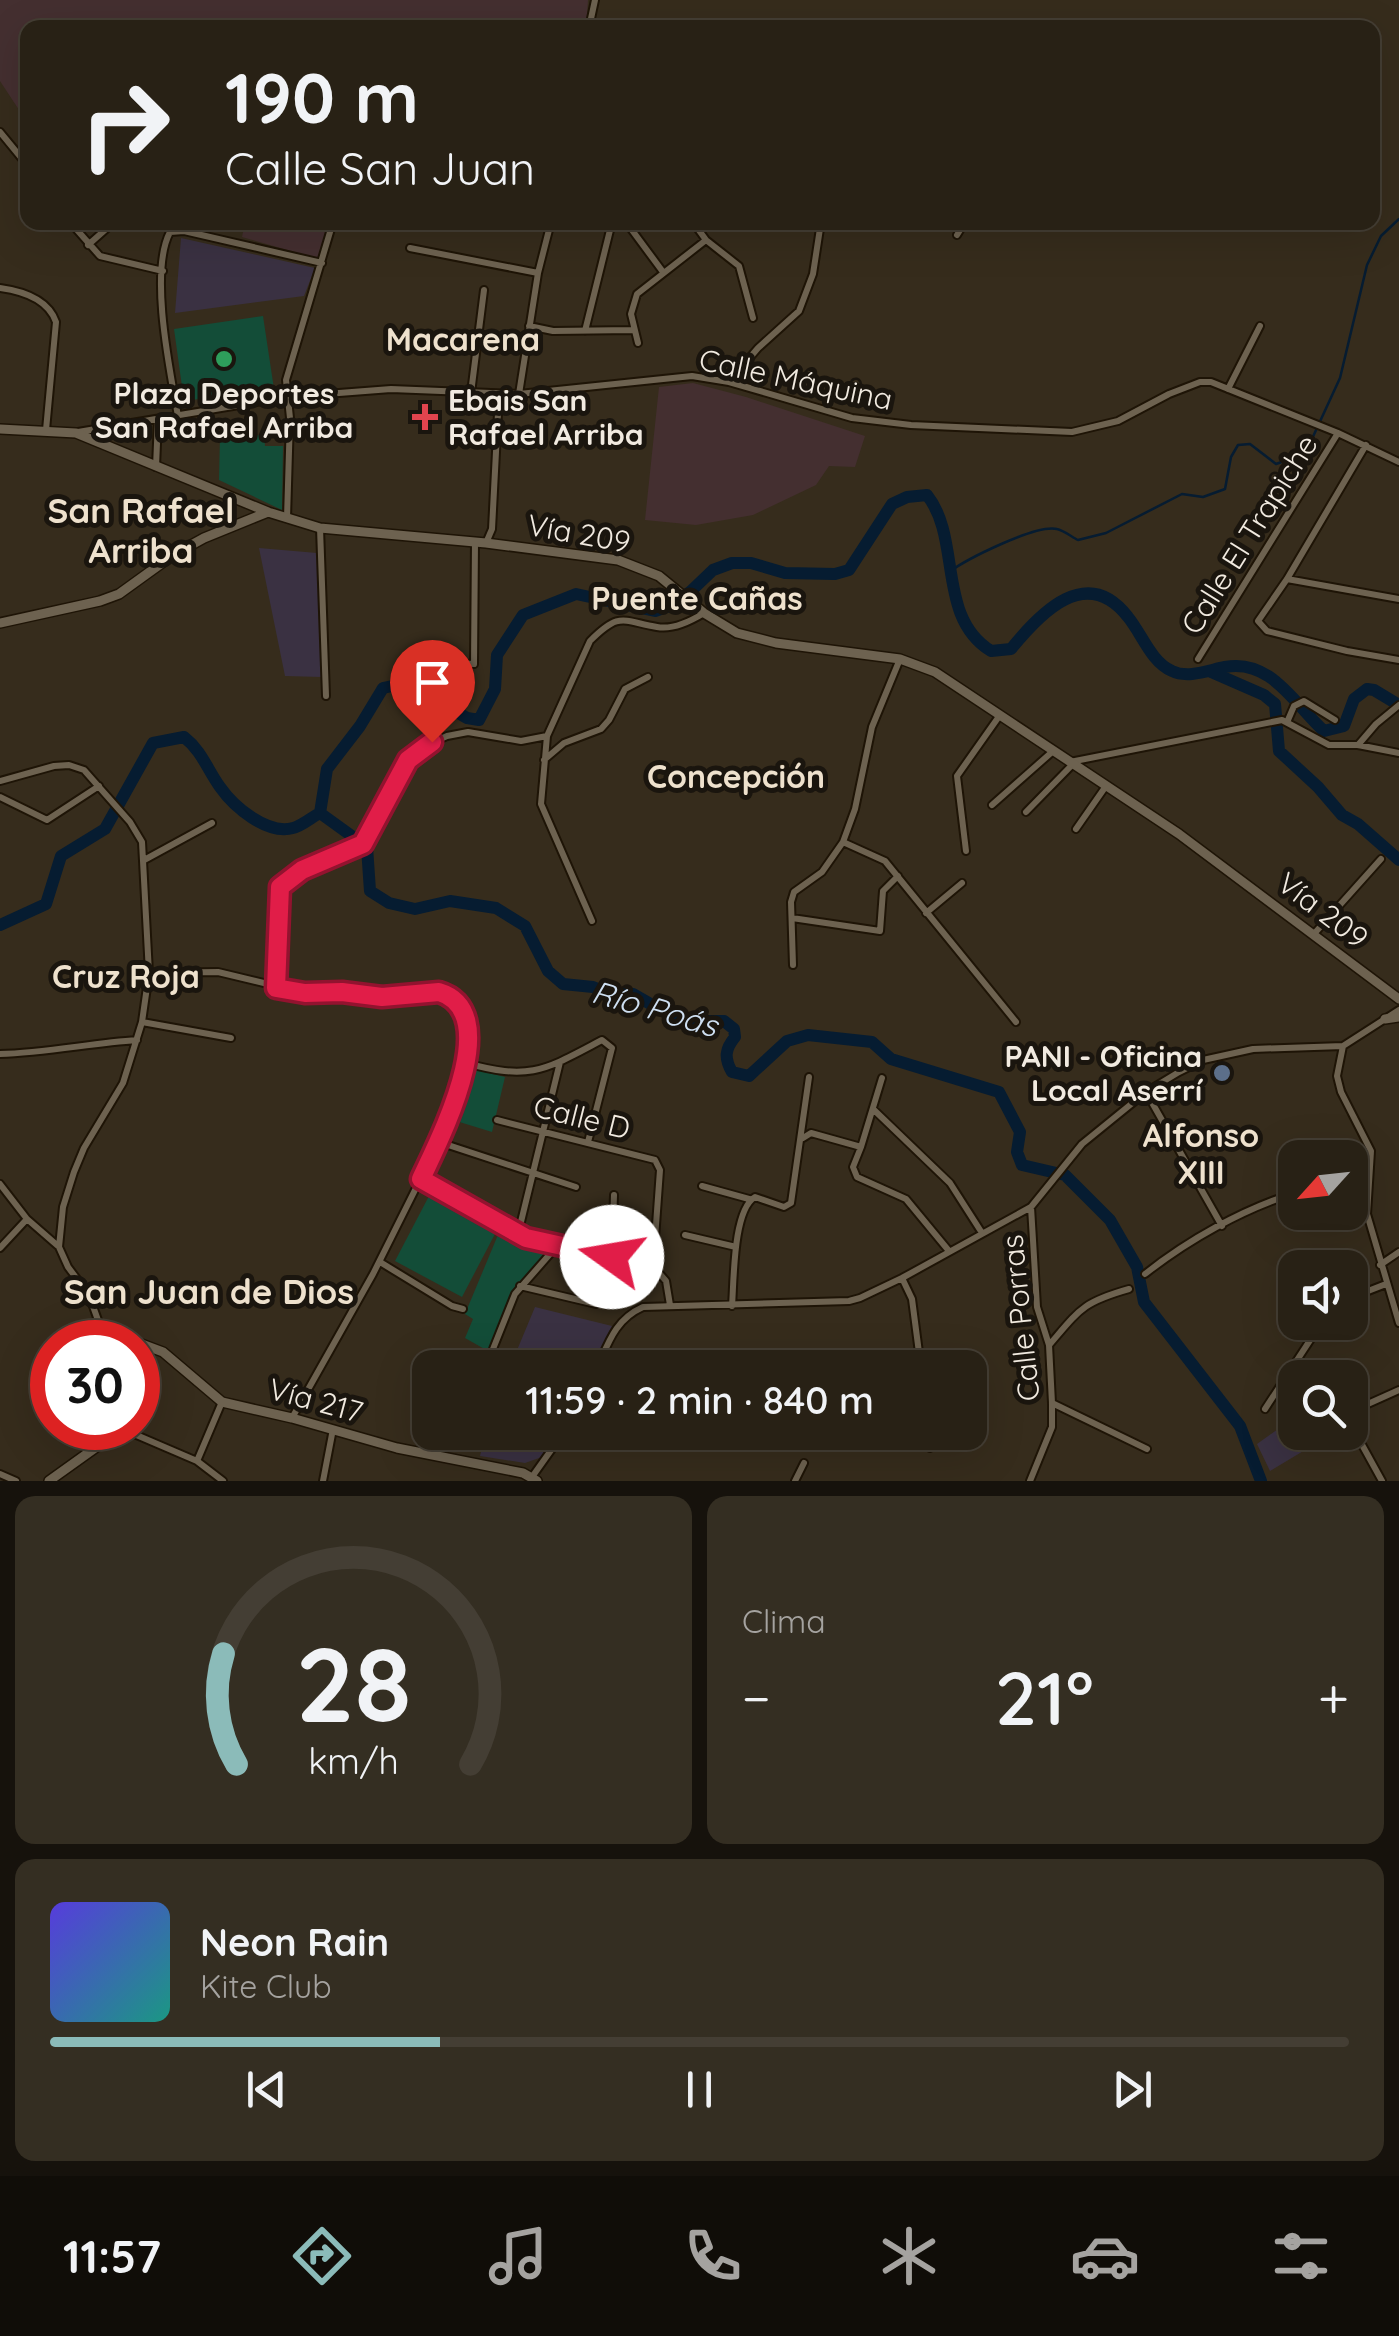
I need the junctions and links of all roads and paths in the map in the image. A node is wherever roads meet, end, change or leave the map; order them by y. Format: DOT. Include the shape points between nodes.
graph roads {
  1 [pos="0,132"];
  2 [pos="20,156"];
  3 [pos="76,230"];
  4 [pos="105,230"];
  5 [pos="332,230"];
  6 [pos="548,230"];
  7 [pos="610,230"];
  8 [pos="632,230"];
  9 [pos="699,230"];
  10 [pos="820,230"];
  11 [pos="960,230"];
  12 [pos="957,235"];
  13 [pos="706,240"];
  14 [pos="88,245"];
  15 [pos="410,248"];
  16 [pos="322,263"];
  17 [pos="163,272"];
  18 [pos="662,272"];
  19 [pos="538,273"];
  20 [pos="0,288"];
  21 [pos="484,290"];
  22 [pos="753,318"];
  23 [pos="528,326"];
  24 [pos="1260,326"];
  25 [pos="633,330"];
  26 [pos="585,331"];
  27 [pos="638,343"];
  28 [pos="729,382"];
  29 [pos="1228,389"];
  30 [pos="470,393"];
  31 [pos="499,394"];
  32 [pos="518,394"];
  33 [pos="287,397"];
  34 [pos="178,416"];
  35 [pos="158,419"];
  36 [pos="0,429"];
  37 [pos="46,430"];
  38 [pos="1338,432"];
  39 [pos="76,433"];
  40 [pos="1366,445"];
  41 [pos="1399,462"];
  42 [pos="156,467"];
  43 [pos="237,500"];
  44 [pos="268,512"];
  45 [pos="287,518"];
  46 [pos="242,522"];
  47 [pos="320,528"];
  48 [pos="480,542"];
  49 [pos="1287,578"];
  50 [pos="1399,599"];
  51 [pos="704,613"];
  52 [pos="0,623"];
  53 [pos="900,659"];
  54 [pos="1198,659"];
  55 [pos="1399,660"];
  56 [pos="431,662"];
  57 [pos="648,677"];
  58 [pos="326,696"];
  59 [pos="1395,708"];
  60 [pos="1000,715"];
  61 [pos="1285,720"];
  62 [pos="1334,720"];
  63 [pos="547,736"];
  64 [pos="1358,745"];
  65 [pos="1052,752"];
  66 [pos="1399,753"];
  67 [pos="543,760"];
  68 [pos="1072,763"];
  69 [pos="0,781"];
  70 [pos="99,786"];
  71 [pos="1106,786"];
  72 [pos="0,797"];
  73 [pos="992,804"];
  74 [pos="1026,812"];
  75 [pos="212,822"];
  76 [pos="1076,829"];
  77 [pos="843,842"];
  78 [pos="966,852"];
  79 [pos="146,859"];
  80 [pos="1381,860"];
  81 [pos="898,876"];
  82 [pos="962,883"];
  83 [pos="926,913"];
  84 [pos="792,918"];
  85 [pos="592,922"];
  86 [pos="1313,935"];
  87 [pos="793,965"];
  88 [pos="149,972"];
  89 [pos="276,988"];
  90 [pos="1399,999"];
  91 [pos="1399,1014"];
  92 [pos="1385,1019"];
  93 [pos="142,1022"];
  94 [pos="1016,1022"];
  95 [pos="231,1038"];
  96 [pos="137,1040"];
  97 [pos="1344,1046"];
  98 [pos="0,1054"];
  99 [pos="560,1062"];
  100 [pos="466,1063"];
  101 [pos="809,1077"];
  102 [pos="882,1078"];
  103 [pos="1146,1092"];
  104 [pos="873,1109"];
  105 [pos="497,1120"];
  106 [pos="545,1131"];
  107 [pos="803,1138"];
  108 [pos="439,1142"];
  109 [pos="588,1142"];
  110 [pos="861,1147"];
  111 [pos="1369,1170"];
  112 [pos="535,1175"];
  113 [pos="421,1179"];
  114 [pos="0,1184"];
  115 [pos="702,1186"];
  116 [pos="576,1187"];
  117 [pos="614,1195"];
  118 [pos="750,1199"];
  119 [pos="1278,1199"];
  120 [pos="1032,1207"];
  121 [pos="28,1219"];
  122 [pos="1222,1226"];
  123 [pos="982,1233"];
  124 [pos="518,1234"];
  125 [pos="686,1235"];
  126 [pos="558,1245"];
  127 [pos="60,1247"];
  128 [pos="736,1247"];
  129 [pos="0,1248"];
  130 [pos="949,1251"];
  131 [pos="1399,1252"];
  132 [pos="612,1257"];
  133 [pos="380,1262"];
  134 [pos="1380,1265"];
  135 [pos="653,1266"];
  136 [pos="1145,1274"];
  137 [pos="902,1278"];
  138 [pos="1386,1284"];
  139 [pos="520,1286"];
  140 [pos="1129,1289"];
  141 [pos="1368,1291"];
  142 [pos="596,1304"];
  143 [pos="670,1305"];
  144 [pos="732,1306"];
  145 [pos="463,1310"];
  146 [pos="97,1320"];
  147 [pos="1399,1323"];
  148 [pos="1310,1340"];
  149 [pos="1049,1345"];
  150 [pos="492,1349"];
  151 [pos="605,1350"];
  152 [pos="919,1350"];
  153 [pos="160,1351"];
  154 [pos="1399,1390"];
  155 [pos="222,1402"];
  156 [pos="1052,1403"];
  157 [pos="1368,1404"];
  158 [pos="1265,1408"];
  159 [pos="292,1418"];
  160 [pos="333,1430"];
  161 [pos="160,1445"];
  162 [pos="1147,1449"];
  163 [pos="92,1450"];
  164 [pos="553,1450"];
  165 [pos="1365,1450"];
  166 [pos="197,1461"];
  167 [pos="804,1462"];
  168 [pos="0,1474"];
  169 [pos="512,1476"];
  170 [pos="534,1479"];
  171 [pos="16,1481"];
  172 [pos="50,1481"];
  173 [pos="222,1481"];
  174 [pos="322,1481"];
  175 [pos="795,1481"];
  176 [pos="1030,1481"];
  177 [pos="1382,1481"];
  1 -- 2 [label="street"];
  3 -- 14 [label="street"];
  4 -- 14 [label="street"];
  5 -- 16 [label="street"];
  6 -- 19 [label="street"];
  7 -- 26 [label="street"];
  8 -- 18 [label="street"];
  9 -- 13 [label="street"];
  10 -- 28 [label="street" via="813,274 798,310"];
  11 -- 12 [label="street"];
  13 -- 18 [label="street"];
  13 -- 22 [label="street" via="739,266"];
  14 -- 17 [label="street" via="108,259"];
  15 -- 19 [label="street"];
  16 -- 17 [label="street" via="177,230 168,235"];
  16 -- 33 [label="street" via="286,380"];
  17 -- 34 [label="street" via="162,329"];
  18 -- 25 [label="street" via="634,301"];
  19 -- 23 [label="street"];
  20 -- 37 [label="street" via="35,298 54,315"];
  21 -- 30 [label="street"];
  23 -- 26 [label="street"];
  23 -- 32 [label="street"];
  24 -- 29 [label="street"];
  25 -- 26 [label="street"];
  25 -- 27 [label="street"];
  28 -- 29 [label="street, Calle Máquina" via="852,418 1072,432 1118,421 1200,382"];
  28 -- 32 [label="street, Calle Máquina" via="692,376"];
  29 -- 38 [label="street, Calle Máquina"];
  30 -- 31 [label="street, Calle Máquina"];
  30 -- 33 [label="street, Calle Máquina" via="391,389"];
  31 -- 32 [label="street, Calle Máquina"];
  31 -- 48 [label="street" via="492,529"];
  33 -- 34 [label="street, Calle Máquina"];
  33 -- 45 [label="street"];
  34 -- 35 [label="street, Calle Máquina"];
  35 -- 39 [label="street, Calle Máquina"];
  35 -- 42 [label="street"];
  36 -- 37 [label="main road, Vía 209"];
  37 -- 39 [label="main road, Vía 209"];
  38 -- 40 [label="street, Calle Máquina"];
  38 -- 54 [label="street, Calle El Trapiche"];
  39 -- 42 [label="main road, Vía 209"];
  40 -- 41 [label="street, Calle Máquina"];
  40 -- 49 [label="street"];
  42 -- 43 [label="main road, Vía 209"];
  43 -- 44 [label="main road, Vía 209"];
  43 -- 46 [label="main road"];
  44 -- 45 [label="main road, Vía 209"];
  44 -- 46 [label="main road"];
  45 -- 47 [label="main road, Vía 209"];
  46 -- 52 [label="main road" via="173,555 119,594"];
  47 -- 48 [label="main road, Vía 209"];
  47 -- 58 [label="street"];
  48 -- 51 [label="main road, Vía 209" via="618,560 659,576"];
  48 -- 56 [label="street" via="474,664"];
  49 -- 50 [label="street"];
  49 -- 55 [label="street" via="1258,618 1264,629"];
  51 -- 53 [label="main road, Vía 209" via="737,634 776,644"];
  51 -- 63 [label="street" via="660,628 620,620 602,629 590,641"];
  53 -- 60 [label="main road, Vía 209" via="935,672"];
  53 -- 77 [label="street" via="872,727"];
  57 -- 67 [label="street" via="626,689 601,728"];
  59 -- 64 [label="street"];
  60 -- 65 [label="main road, Vía 209"];
  60 -- 78 [label="street" via="957,776"];
  61 -- 62 [label="street" via="1304,701"];
  61 -- 64 [label="street" via="1329,745"];
  61 -- 68 [label="street"];
  63 -- 67 [label="street"];
  63 -- 89 [label="street" via="521,740 468,732 422,747 408,760 356,850 334,854 280,887"];
  64 -- 66 [label="street"];
  65 -- 68 [label="main road, Vía 209"];
  65 -- 73 [label="street"];
  67 -- 85 [label="street" via="542,804"];
  68 -- 71 [label="main road, Vía 209"];
  68 -- 74 [label="street"];
  69 -- 70 [label="street" via="70,765"];
  70 -- 72 [label="street" via="47,820"];
  70 -- 79 [label="street" via="130,822"];
  71 -- 76 [label="street"];
  71 -- 86 [label="main road, Vía 209"];
  75 -- 79 [label="street"];
  77 -- 81 [label="street" via="885,862"];
  77 -- 84 [label="street" via="822,872 794,892"];
  79 -- 88 [label="street"];
  80 -- 86 [label="street"];
  81 -- 83 [label="street"];
  81 -- 84 [label="street" via="884,891 880,931"];
  82 -- 83 [label="street"];
  83 -- 94 [label="street"];
  84 -- 87 [label="street"];
  86 -- 90 [label="main road, Vía 209"];
  88 -- 89 [label="street" via="218,972"];
  88 -- 93 [label="street"];
  89 -- 100 [label="street" via="447,995 470,1031"];
  91 -- 92 [label="main road"];
  92 -- 97 [label="street"];
  93 -- 95 [label="street"];
  93 -- 96 [label="street"];
  96 -- 98 [label="street"];
  96 -- 127 [label="street" via="124,1083 74,1172"];
  97 -- 103 [label="street" via="1253,1048 1191,1066"];
  97 -- 111 [label="street" via="1337,1076 1369,1144"];
  99 -- 100 [label="street" via="512,1074"];
  99 -- 106 [label="street"];
  99 -- 109 [label="street" via="602,1040 612,1048"];
  100 -- 108 [label="street"];
  101 -- 107 [label="street"];
  102 -- 104 [label="street"];
  103 -- 120 [label="street" via="1082,1144"];
  103 -- 122 [label="street"];
  104 -- 110 [label="street"];
  104 -- 123 [label="street" via="950,1184"];
  105 -- 106 [label="street, Calle D"];
  106 -- 109 [label="street, Calle D"];
  106 -- 112 [label="street"];
  107 -- 110 [label="street" via="811,1133"];
  107 -- 118 [label="street" via="792,1203"];
  108 -- 112 [label="street"];
  108 -- 113 [label="street"];
  109 -- 135 [label="street, Calle D" via="655,1160 660,1170"];
  110 -- 130 [label="street" via="856,1178 906,1199"];
  111 -- 134 [label="street" via="1367,1214"];
  112 -- 116 [label="street"];
  112 -- 124 [label="street"];
  113 -- 124 [label="street"];
  113 -- 133 [label="street"];
  114 -- 121 [label="street"];
  115 -- 118 [label="street"];
  117 -- 132 [label="street"];
  118 -- 128 [label="street"];
  119 -- 122 [label="street"];
  120 -- 123 [label="street"];
  120 -- 149 [label="street, Calle Porras" via="1037,1307"];
  121 -- 127 [label="street"];
  121 -- 129 [label="street"];
  122 -- 136 [label="street"];
  123 -- 130 [label="street"];
  124 -- 126 [label="street"];
  125 -- 128 [label="street"];
  126 -- 132 [label="street"];
  126 -- 139 [label="street"];
  127 -- 146 [label="street"];
  128 -- 144 [label="street"];
  130 -- 137 [label="street"];
  131 -- 134 [label="street"];
  132 -- 135 [label="street"];
  133 -- 145 [label="street"];
  133 -- 159 [label="street"];
  134 -- 138 [label="street"];
  135 -- 143 [label="street" via="666,1281"];
  137 -- 144 [label="street" via="848,1302"];
  137 -- 152 [label="street" via="912,1298"];
  138 -- 141 [label="street"];
  138 -- 147 [label="street"];
  139 -- 142 [label="street"];
  139 -- 150 [label="street"];
  140 -- 149 [label="street" via="1082,1306"];
  143 -- 144 [label="street"];
  143 -- 151 [label="street" via="629,1313"];
  148 -- 158 [label="street"];
  149 -- 156 [label="street, Calle Porras"];
  153 -- 155 [label="main road, Vía 217"];
  154 -- 157 [label="street"];
  155 -- 159 [label="main road, Vía 217"];
  155 -- 166 [label="street"];
  156 -- 162 [label="street"];
  156 -- 176 [label="street, Calle Porras" via="1052,1426"];
  159 -- 160 [label="main road, Vía 217"];
  160 -- 169 [label="main road, Vía 217"];
  160 -- 174 [label="street"];
  161 -- 166 [label="street"];
  163 -- 172 [label="main road"];
  164 -- 170 [label="street"];
  165 -- 177 [label="street"];
  166 -- 173 [label="street"];
  167 -- 175 [label="street"];
  168 -- 171 [label="street"];
  169 -- 170 [label="main road, Vía 217"];
}
